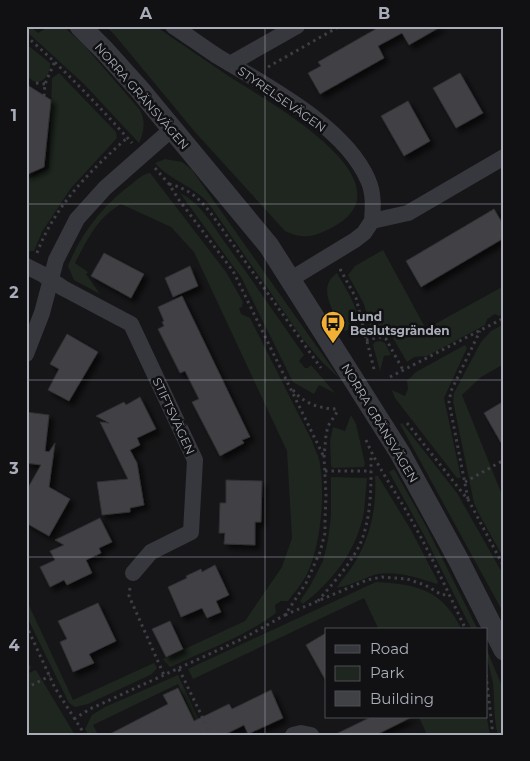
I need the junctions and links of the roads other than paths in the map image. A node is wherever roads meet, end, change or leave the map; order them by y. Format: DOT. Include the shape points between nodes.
graph roads {
  1 [pos="80,26"];
  2 [pos="173,26"];
  3 [pos="297,26"];
  4 [pos="230,64"];
  5 [pos="172,128"];
  6 [pos="504,157"];
  7 [pos="372,221"];
  8 [pos="26,266"];
  9 [pos="50,279"];
  10 [pos="291,279"];
  11 [pos="26,354"];
  12 [pos="133,572"];
  13 [pos="504,650"];
  14 [pos="293,735"];
  15 [pos="311,735"];
  1 -- 5 [label="street, NORRA GRÄNSVÄGEN"];
  2 -- 4 [label="street, STYRELSEVÄGEN"];
  3 -- 4 [label="street"];
  4 -- 7 [label="street, STYRELSEVÄGEN" via="252,75 317,121 347,150 370,187"];
  5 -- 9 [label="street" via="105,188 77,219 60,250"];
  5 -- 10 [label="street, NORRA GRÄNSVÄGEN" via="270,246"];
  6 -- 7 [label="street" via="408,213"];
  7 -- 10 [label="street" via="364,232 332,255"];
  8 -- 9 [label="street, STIFTSVÄGEN"];
  9 -- 11 [label="street"];
  9 -- 12 [label="street, STIFTSVÄGEN" via="131,324 195,460 191,532 151,552"];
  10 -- 13 [label="street, NORRA GRÄNSVÄGEN" via="400,453"];
  14 -- 15 [label="street" via="302,732"];
}
